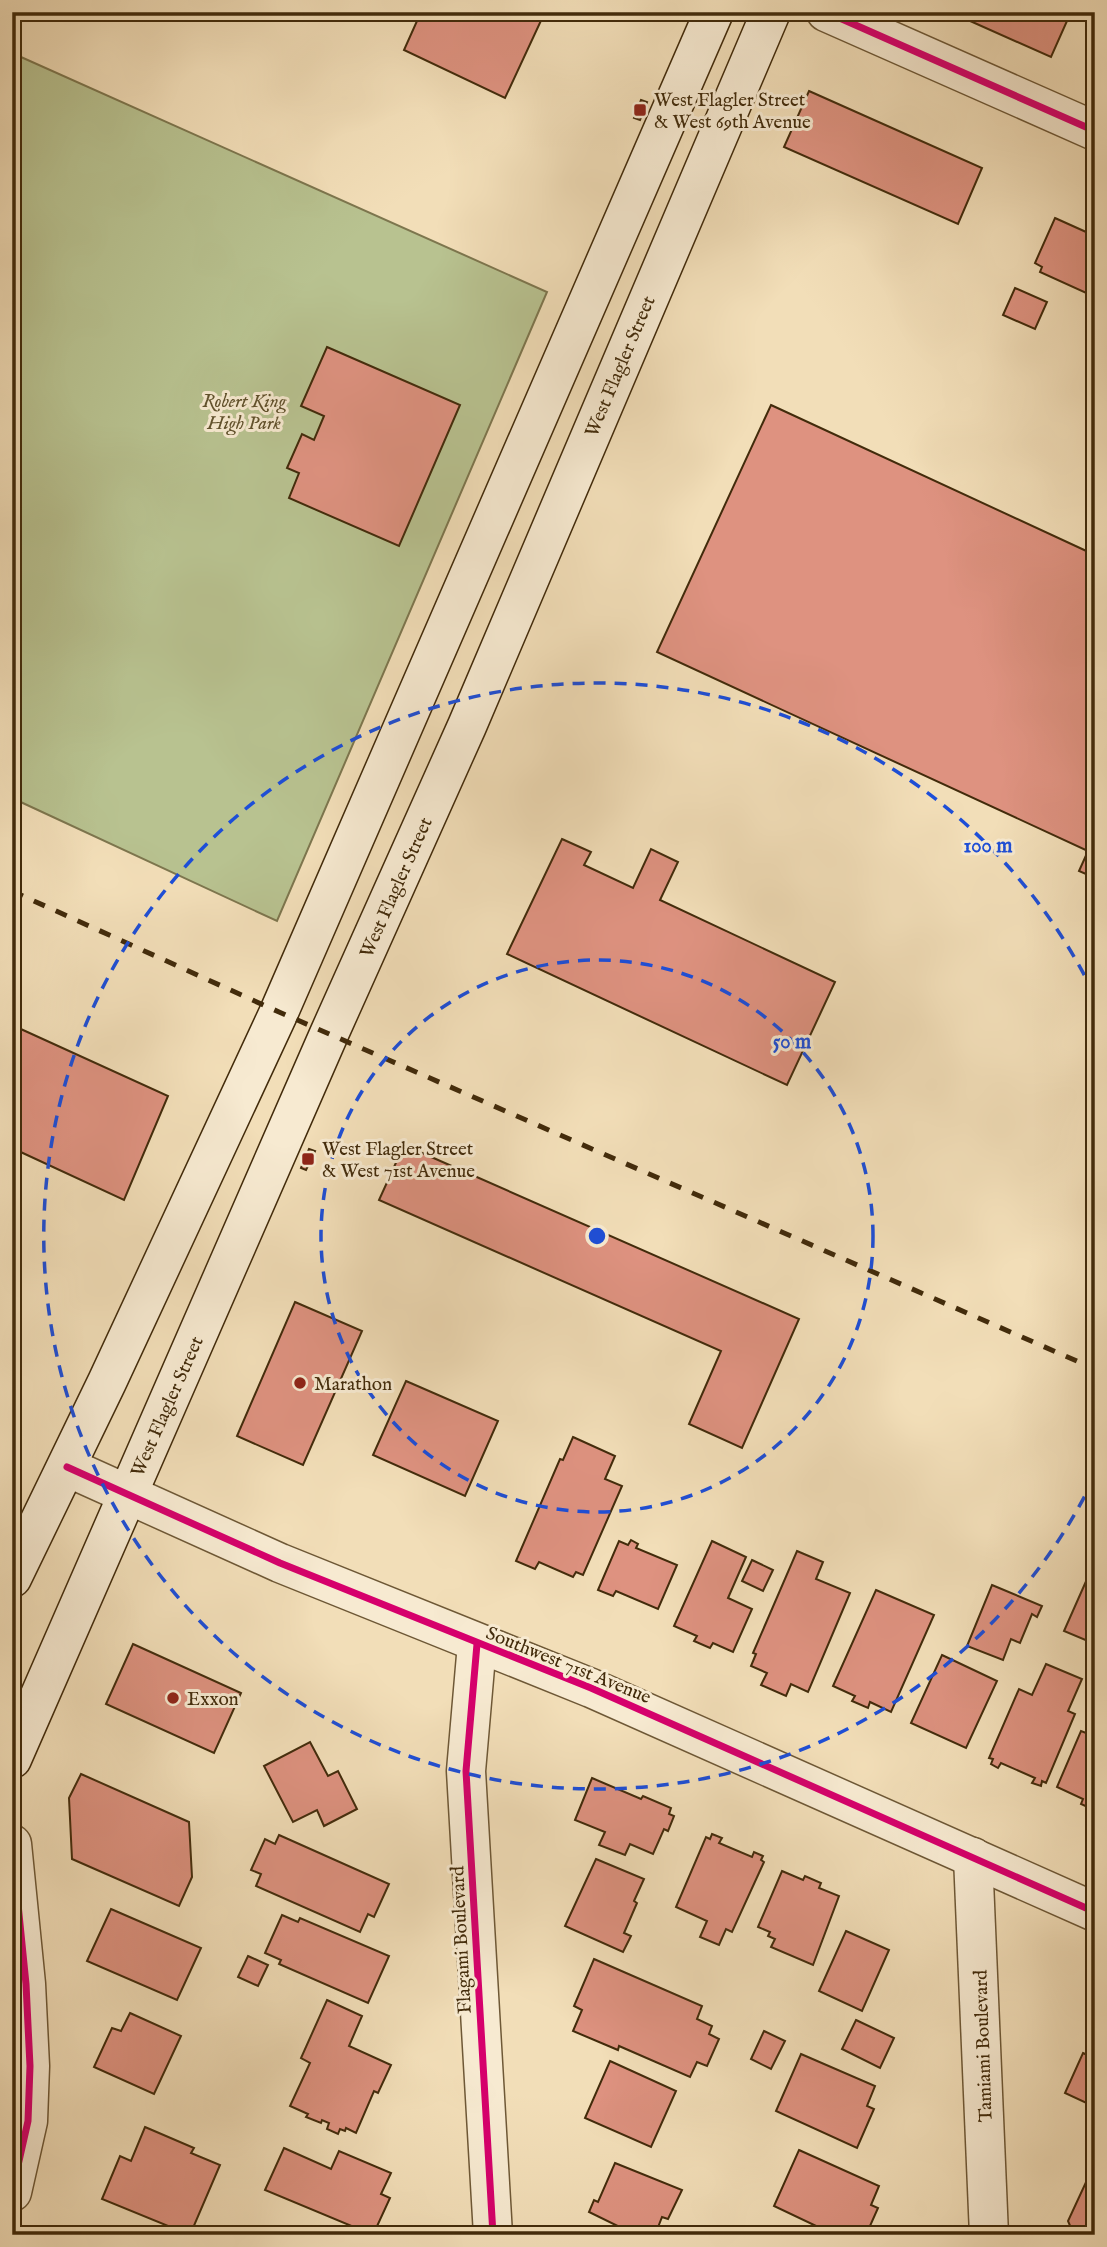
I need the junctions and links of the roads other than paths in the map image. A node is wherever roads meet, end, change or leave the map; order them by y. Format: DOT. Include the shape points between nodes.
graph roads {
  1 [pos="715,12"];
  2 [pos="771,12"];
  3 [pos="826,12"];
  4 [pos="1095,131"];
  5 [pos="447,628"];
  6 [pos="498,651"];
  7 [pos="67,1467"];
  8 [pos="127,1494"];
  9 [pos="12,1578"];
  10 [pos="477,1644"];
  11 [pos="12,1759"];
  12 [pos="12,1844"];
  13 [pos="972,1857"];
  14 [pos="1095,1912"];
  15 [pos="12,2192"];
  16 [pos="493,2235"];
  17 [pos="989,2235"];
  1 -- 5 [label="main road"];
  2 -- 6 [label="main road, West Flagler Street"];
  3 -- 4 [label="main road"];
  5 -- 6 [label="main road"];
  5 -- 7 [label="main road" via="279,1013"];
  6 -- 8 [label="main road, West Flagler Street"];
  7 -- 8 [label="main road, Southwest 71st Avenue"];
  7 -- 9 [label="main road"];
  8 -- 10 [label="main road, Southwest 71st Avenue" via="279,1563"];
  8 -- 11 [label="main road, West Flagler Street"];
  10 -- 13 [label="main road, Southwest 71st Avenue" via="591,1688"];
  10 -- 16 [label="main road, Flagami Boulevard" via="466,1771"];
  12 -- 15 [label="main road" via="30,2067 28,2121"];
  13 -- 14 [label="main road, Southwest 71st Avenue"];
  13 -- 17 [label="main road, Tamiami Boulevard"];
}
